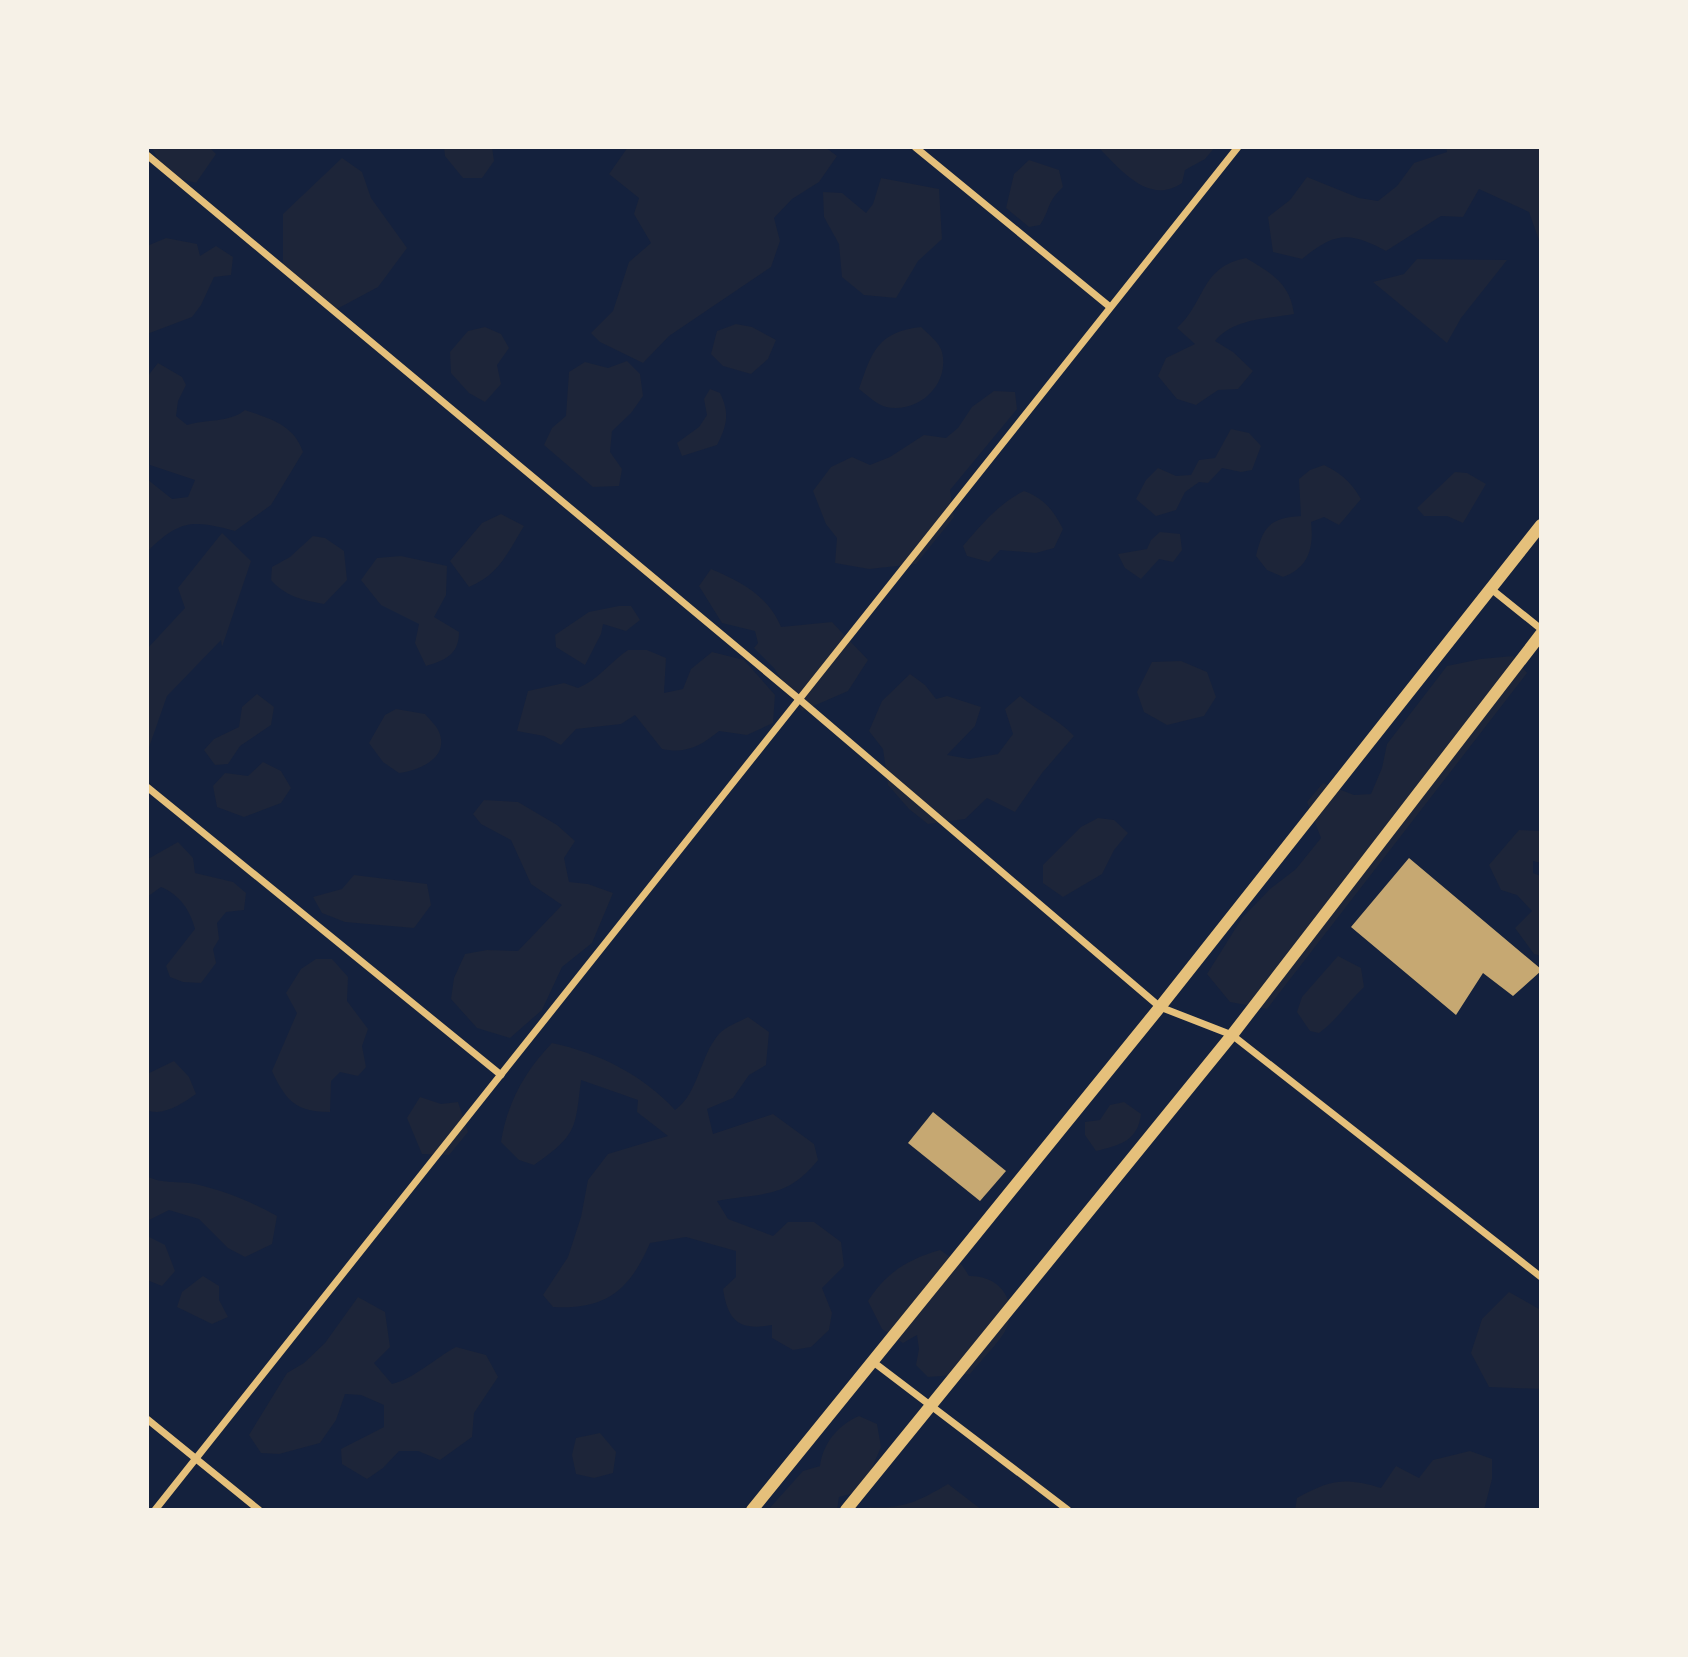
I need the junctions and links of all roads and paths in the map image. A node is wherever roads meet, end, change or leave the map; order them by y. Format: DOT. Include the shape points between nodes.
graph roads {
  1 [pos="915,147"];
  2 [pos="1238,147"];
  3 [pos="147,155"];
  4 [pos="1110,307"];
  5 [pos="1541,525"];
  6 [pos="1490,588"];
  7 [pos="1541,629"];
  8 [pos="1541,634"];
  9 [pos="799,699"];
  10 [pos="147,786"];
  11 [pos="1160,1007"];
  12 [pos="1231,1035"];
  13 [pos="500,1075"];
  14 [pos="1541,1277"];
  15 [pos="872,1360"];
  16 [pos="932,1405"];
  17 [pos="147,1419"];
  18 [pos="195,1459"];
  19 [pos="155,1510"];
  20 [pos="259,1510"];
  21 [pos="752,1510"];
  22 [pos="846,1510"];
  23 [pos="1068,1510"];
  1 -- 4 [label="street"];
  2 -- 4 [label="street"];
  3 -- 9 [label="street"];
  4 -- 9 [label="street"];
  5 -- 6 [label="street"];
  6 -- 7 [label="street"];
  6 -- 11 [label="street"];
  8 -- 12 [label="street"];
  9 -- 11 [label="street"];
  9 -- 13 [label="street"];
  10 -- 13 [label="street"];
  11 -- 12 [label="street"];
  11 -- 15 [label="street"];
  12 -- 14 [label="street"];
  12 -- 16 [label="street"];
  13 -- 18 [label="street"];
  15 -- 16 [label="street"];
  15 -- 21 [label="street"];
  16 -- 22 [label="street"];
  16 -- 23 [label="street"];
  17 -- 18 [label="street"];
  18 -- 19 [label="street"];
  18 -- 20 [label="street"];
}
